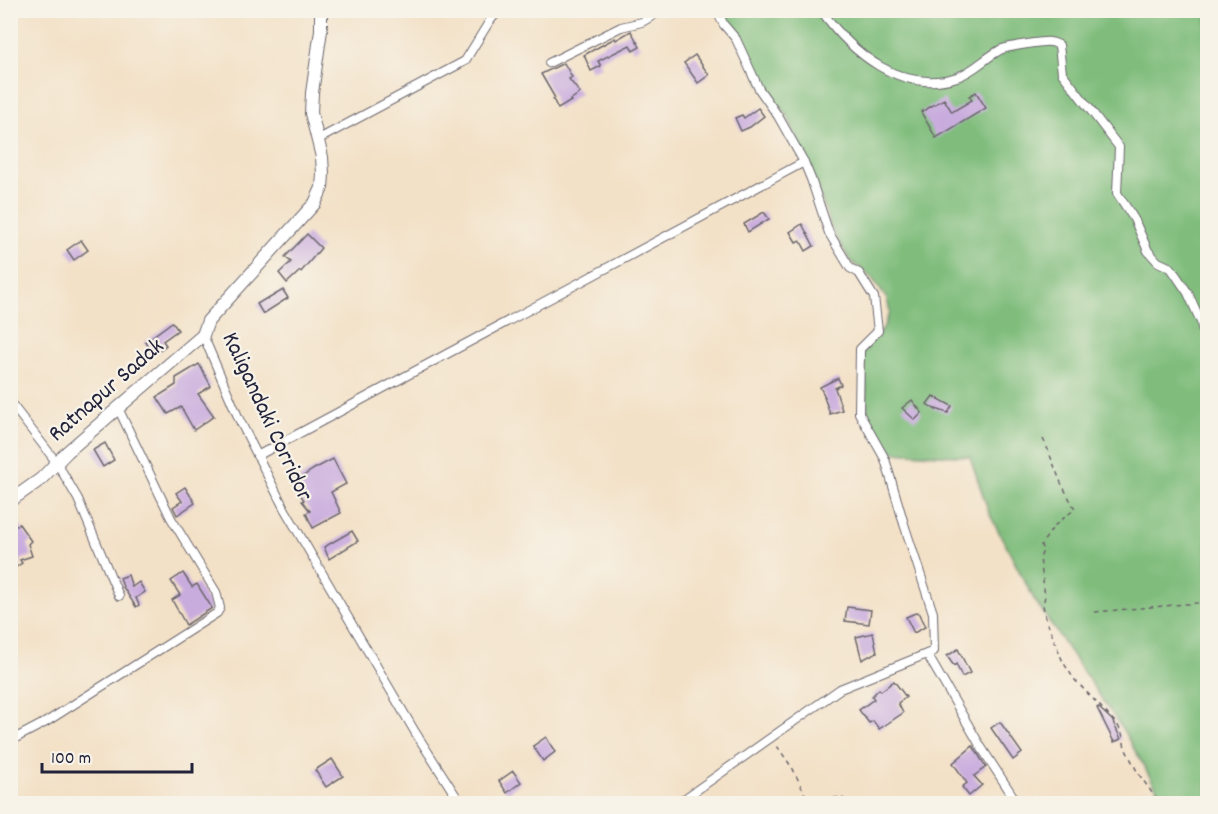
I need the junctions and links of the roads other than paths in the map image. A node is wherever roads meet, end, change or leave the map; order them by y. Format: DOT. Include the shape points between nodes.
graph roads {
  1 [pos="321,10"];
  2 [pos="499,10"];
  3 [pos="662,10"];
  4 [pos="716,10"];
  5 [pos="821,10"];
  6 [pos="549,63"];
  7 [pos="317,140"];
  8 [pos="804,162"];
  9 [pos="203,335"];
  10 [pos="1208,362"];
  11 [pos="10,402"];
  12 [pos="118,408"];
  13 [pos="257,456"];
  14 [pos="57,463"];
  15 [pos="10,501"];
  16 [pos="119,596"];
  17 [pos="927,654"];
  18 [pos="10,741"];
  19 [pos="462,804"];
  20 [pos="677,804"];
  21 [pos="1018,804"];
  1 -- 7 [label="main road, Kaligandaki Corridor" via="311,113"];
  2 -- 7 [label="street" via="465,61"];
  3 -- 6 [label="street"];
  4 -- 8 [label="street"];
  5 -- 10 [label="street" via="854,48 879,66 900,77 923,81 958,77 1002,48 1048,42 1059,45 1062,73 1119,147 1117,193 1148,251 1171,268 1188,293 1201,322"];
  7 -- 9 [label="main road, Kaligandaki Corridor" via="323,174 315,203 208,321"];
  8 -- 13 [label="street"];
  8 -- 17 [label="street" via="829,233 874,297 878,331 860,349 859,413 885,459 933,612 934,651"];
  9 -- 12 [label="main road, Ratnapur Sadak"];
  9 -- 13 [label="street, Kaligandaki Corridor"];
  11 -- 14 [label="street"];
  12 -- 14 [label="main road, Ratnapur Sadak"];
  12 -- 18 [label="street" via="171,518 216,592 220,608 46,722"];
  13 -- 19 [label="street, Kaligandaki Corridor" via="379,671"];
  14 -- 15 [label="main road, Ratnapur Sadak"];
  14 -- 16 [label="street" via="78,499"];
  17 -- 20 [label="street" via="840,689"];
  17 -- 21 [label="street"];
}
